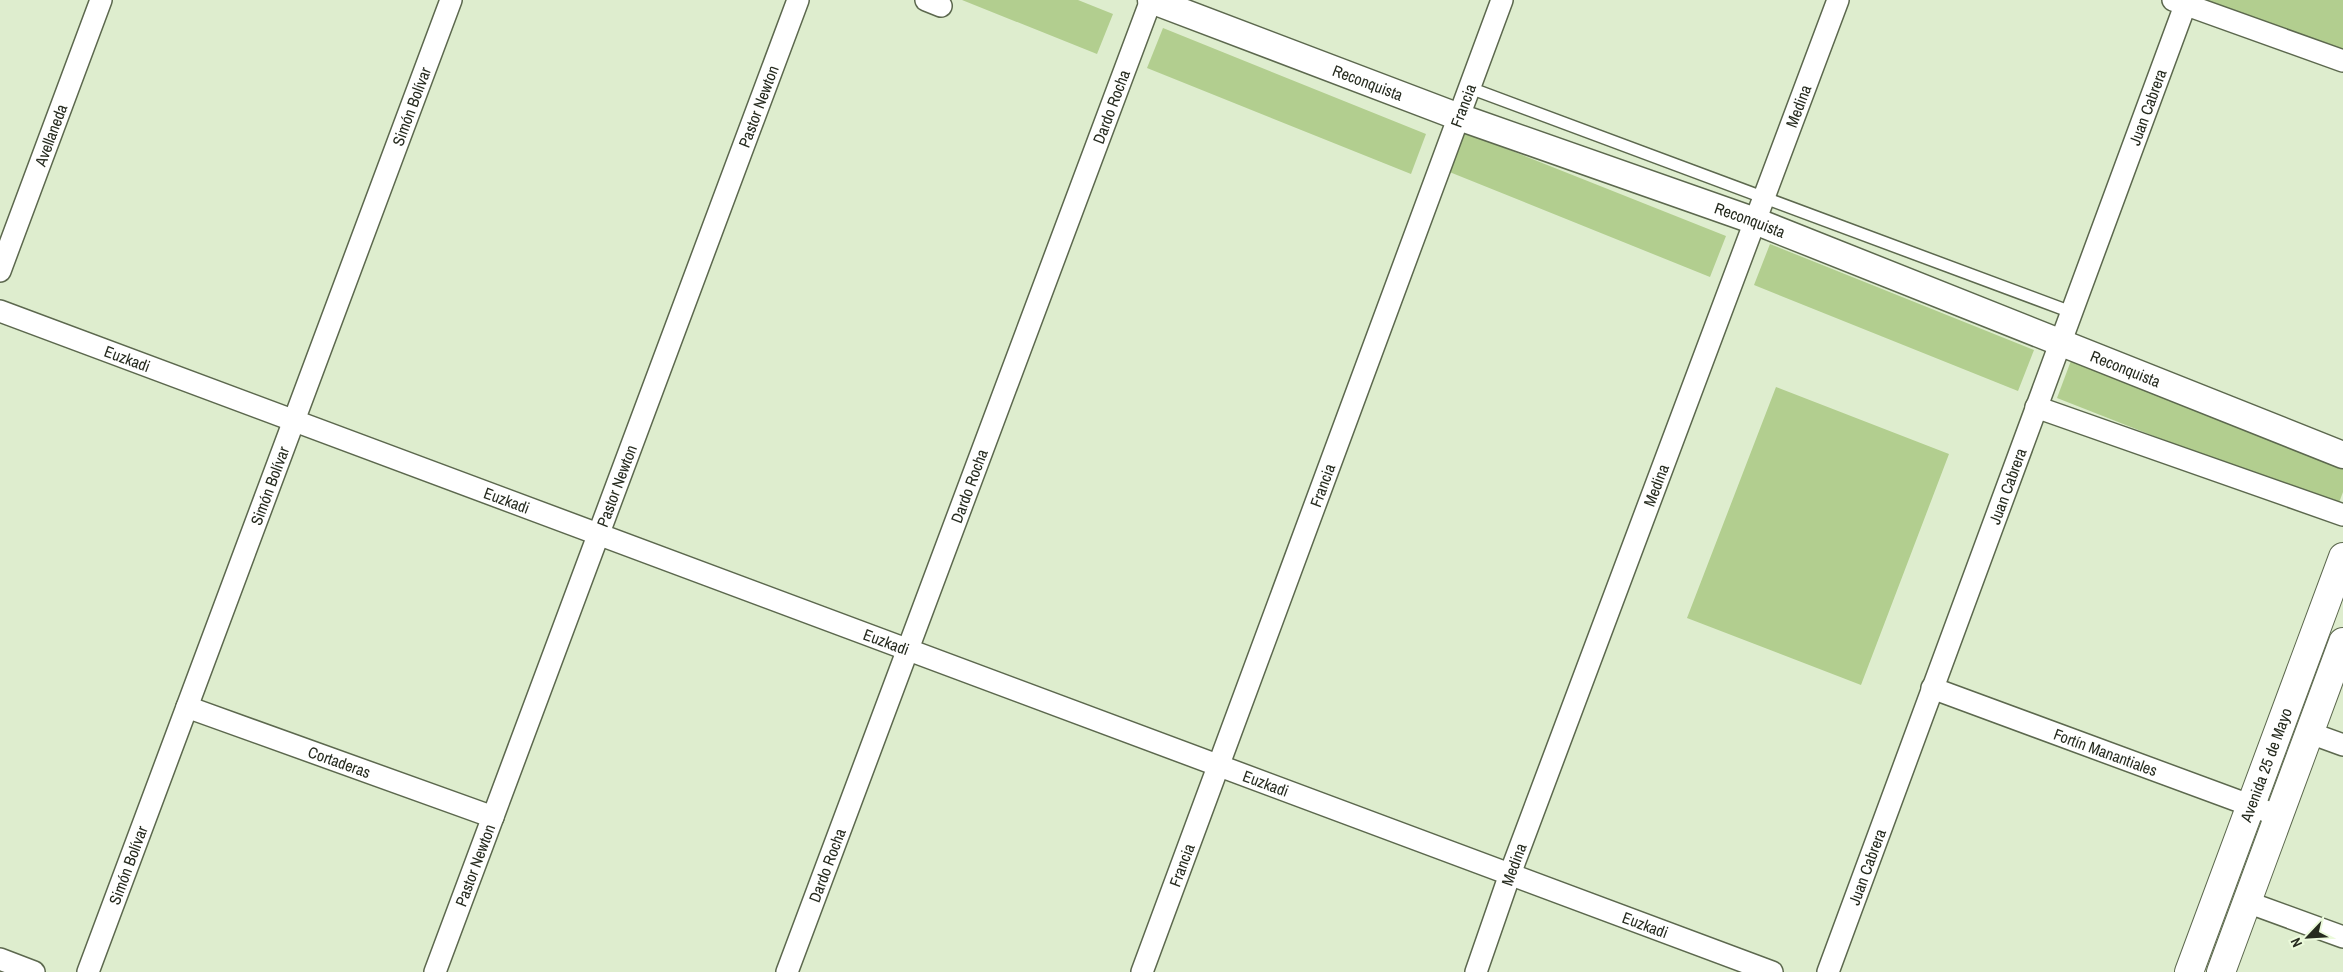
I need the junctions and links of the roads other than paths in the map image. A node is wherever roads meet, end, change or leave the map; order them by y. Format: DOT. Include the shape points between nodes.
graph roads {
  1 [pos="101,0"];
  2 [pos="451,0"];
  3 [pos="798,0"];
  4 [pos="1151,0"];
  5 [pos="1502,0"];
  6 [pos="1838,0"];
  7 [pos="2182,2"];
  8 [pos="2343,61"];
  9 [pos="1470,88"];
  10 [pos="1459,117"];
  11 [pos="1764,197"];
  12 [pos="1755,221"];
  13 [pos="0,271"];
  14 [pos="0,311"];
  15 [pos="2071,312"];
  16 [pos="2060,343"];
  17 [pos="2036,407"];
  18 [pos="294,421"];
  19 [pos="2343,456"];
  20 [pos="2343,515"];
  21 [pos="599,534"];
  22 [pos="2343,557"];
  23 [pos="2343,642"];
  24 [pos="908,650"];
  25 [pos="1932,688"];
  26 [pos="187,707"];
  27 [pos="2310,733"];
  28 [pos="2343,746"];
  29 [pos="1218,765"];
  30 [pos="2250,806"];
  31 [pos="2279,816"];
  32 [pos="493,817"];
  33 [pos="1510,874"];
  34 [pos="2247,902"];
  35 [pos="2343,936"];
  36 [pos="0,959"];
  37 [pos="34,972"];
  38 [pos="88,972"];
  39 [pos="435,972"];
  40 [pos="787,972"];
  41 [pos="1142,972"];
  42 [pos="1476,972"];
  43 [pos="1772,972"];
  44 [pos="1828,972"];
  45 [pos="2189,972"];
  46 [pos="2221,972"];
  1 -- 13 [label="street, Avellaneda"];
  2 -- 18 [label="street, Simón Bolívar"];
  3 -- 21 [label="street, Pastor Newton"];
  4 -- 10 [label="street, Reconquista"];
  4 -- 24 [label="street, Dardo Rocha"];
  5 -- 9 [label="street, Francia"];
  6 -- 11 [label="street, Medina"];
  7 -- 8 [label="street"];
  7 -- 15 [label="street, Juan Cabrera"];
  9 -- 10 [label="street, Francia"];
  9 -- 11 [label="lane"];
  10 -- 12 [label="street, Reconquista"];
  10 -- 29 [label="street, Francia"];
  11 -- 12 [label="street, Medina"];
  11 -- 15 [label="lane"];
  12 -- 16 [label="street, Reconquista"];
  12 -- 33 [label="street, Medina"];
  14 -- 18 [label="street, Euzkadi"];
  15 -- 16 [label="street, Juan Cabrera"];
  16 -- 17 [label="street, Juan Cabrera"];
  16 -- 19 [label="street, Reconquista"];
  17 -- 20 [label="street"];
  17 -- 25 [label="street, Juan Cabrera"];
  18 -- 21 [label="street, Euzkadi"];
  18 -- 26 [label="street, Simón Bolívar"];
  21 -- 24 [label="street, Euzkadi"];
  21 -- 32 [label="street, Pastor Newton"];
  22 -- 30 [label="main road, Avenida 25 de Mayo"];
  23 -- 27 [label="main road, Avenida 25 de Mayo"];
  24 -- 29 [label="street, Euzkadi"];
  24 -- 40 [label="street, Dardo Rocha"];
  25 -- 30 [label="street, Fortín Manantiales"];
  25 -- 44 [label="street, Juan Cabrera"];
  26 -- 32 [label="street, Cortaderas"];
  26 -- 38 [label="street, Simón Bolívar"];
  27 -- 28 [label="street"];
  27 -- 31 [label="main road, Avenida 25 de Mayo"];
  29 -- 33 [label="street, Euzkadi"];
  29 -- 41 [label="street, Francia"];
  30 -- 31 [label="street, Fortín Manantiales"];
  30 -- 45 [label="main road, Avenida 25 de Mayo"];
  31 -- 34 [label="main road, Avenida 25 de Mayo"];
  32 -- 39 [label="street, Pastor Newton"];
  33 -- 42 [label="street, Medina"];
  33 -- 43 [label="street, Euzkadi"];
  34 -- 35 [label="street"];
  34 -- 46 [label="main road, Avenida 25 de Mayo"];
  36 -- 37 [label="street"];
}
